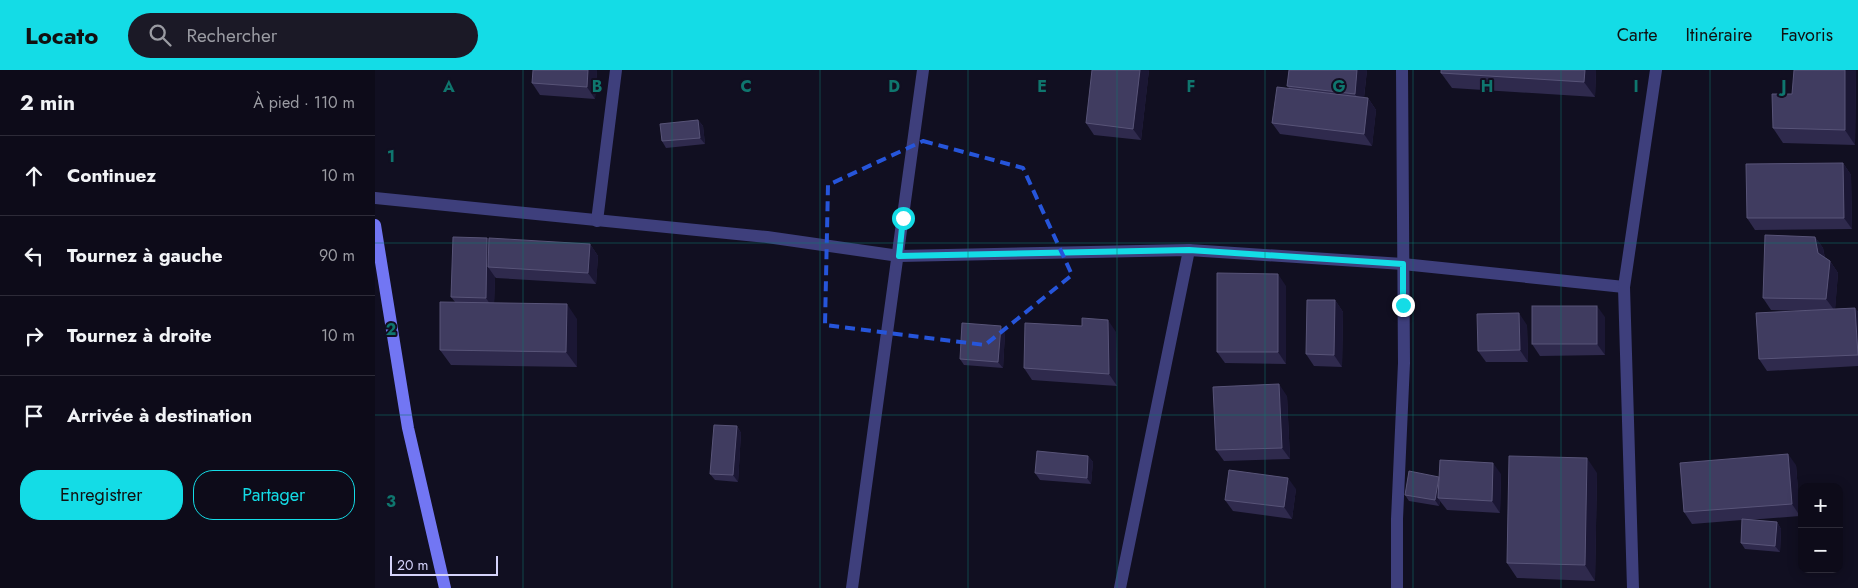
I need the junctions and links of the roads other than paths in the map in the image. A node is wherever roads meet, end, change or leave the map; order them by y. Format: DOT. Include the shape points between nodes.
graph roads {
  1 [pos="616,70"];
  2 [pos="923,70"];
  3 [pos="1402,70"];
  4 [pos="1656,70"];
  5 [pos="375,198"];
  6 [pos="597,221"];
  7 [pos="375,225"];
  8 [pos="1189,250"];
  9 [pos="899,256"];
  10 [pos="1403,264"];
  11 [pos="1624,287"];
  12 [pos="445,588"];
  13 [pos="851,588"];
  14 [pos="1120,588"];
  15 [pos="1397,588"];
  16 [pos="1633,588"];
  1 -- 6 [label="street"];
  2 -- 9 [label="street"];
  3 -- 10 [label="street"];
  4 -- 11 [label="street"];
  5 -- 6 [label="street"];
  6 -- 9 [label="street" via="767,237"];
  7 -- 12 [label="street" via="408,428"];
  8 -- 9 [label="street"];
  8 -- 10 [label="street"];
  8 -- 14 [label="street"];
  9 -- 13 [label="street"];
  10 -- 11 [label="street"];
  10 -- 15 [label="street" via="1404,363"];
  11 -- 16 [label="street"];
}
